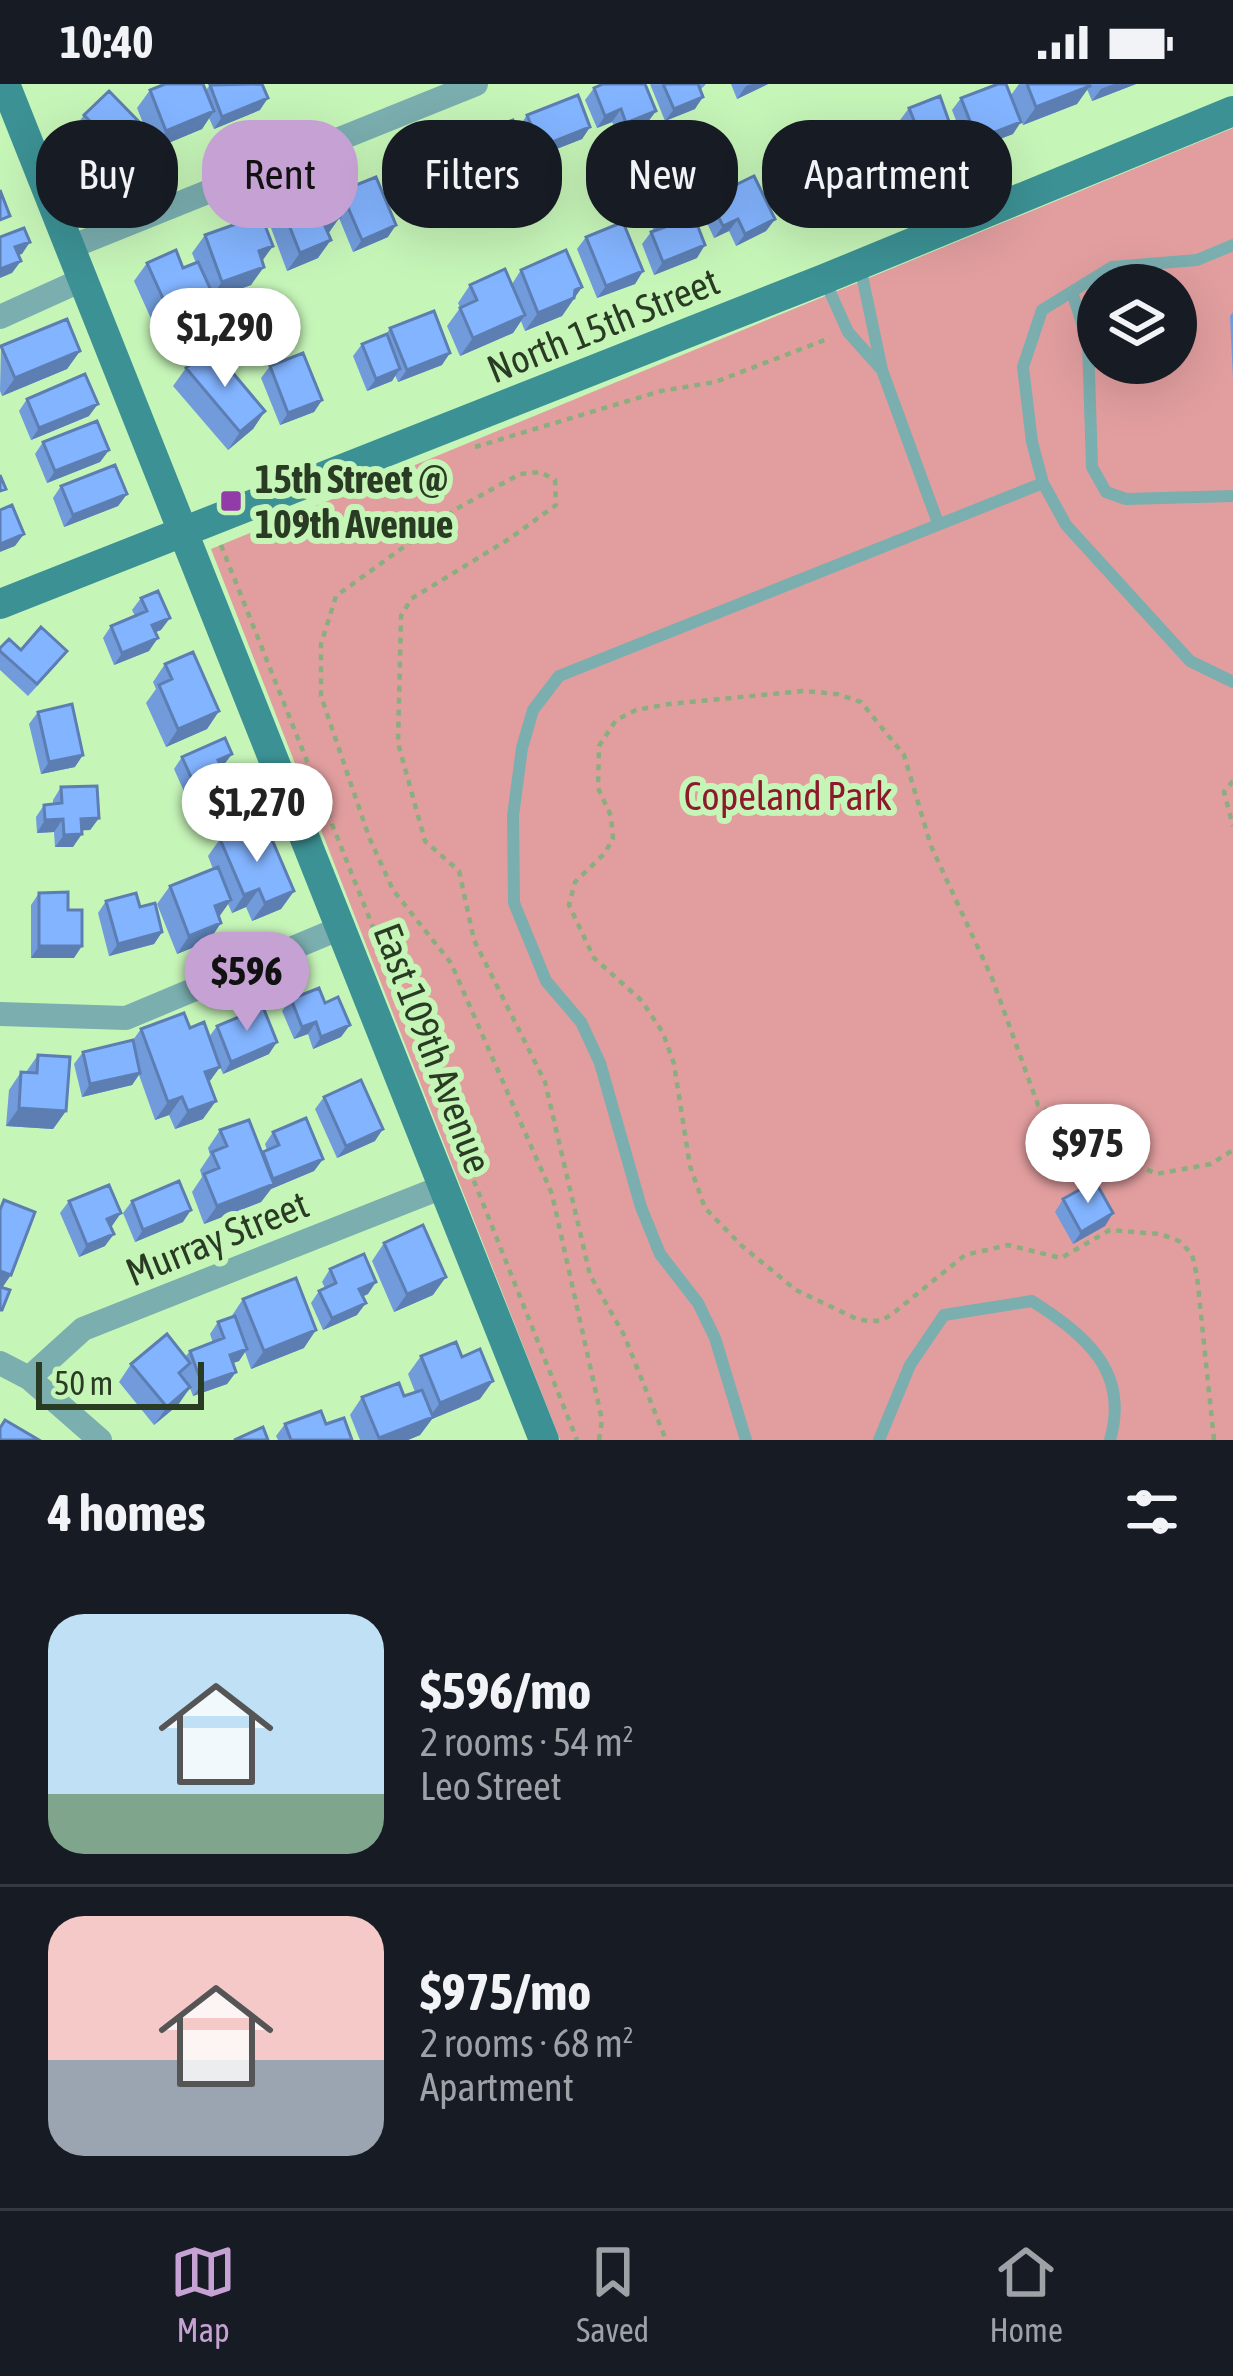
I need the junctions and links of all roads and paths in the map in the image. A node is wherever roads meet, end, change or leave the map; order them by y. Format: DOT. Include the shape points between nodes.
graph roads {
  1 [pos="5,84"];
  2 [pos="476,84"];
  3 [pos="1233,111"];
  4 [pos="1233,245"];
  5 [pos="71,247"];
  6 [pos="860,264"];
  7 [pos="84,278"];
  8 [pos="824,279"];
  9 [pos="1072,292"];
  10 [pos="0,317"];
  11 [pos="830,338"];
  12 [pos="882,370"];
  13 [pos="471,448"];
  14 [pos="1042,483"];
  15 [pos="1233,496"];
  16 [pos="938,523"];
  17 [pos="184,534"];
  18 [pos="220,542"];
  19 [pos="0,604"];
  20 [pos="1233,682"];
  21 [pos="1233,781"];
  22 [pos="1233,826"];
  23 [pos="343,927"];
  24 [pos="0,1014"];
  25 [pos="1233,1150"];
  26 [pos="445,1186"];
  27 [pos="0,1363"];
  28 [pos="29,1378"];
  29 [pos="100,1440"];
  30 [pos="544,1440"];
  31 [pos="577,1440"];
  32 [pos="599,1440"];
  33 [pos="666,1440"];
  34 [pos="746,1440"];
  35 [pos="879,1440"];
  36 [pos="1110,1440"];
  37 [pos="1214,1440"];
  1 -- 5 [label="street, East 109th Avenue"];
  2 -- 5 [label="street"];
  3 -- 6 [label="street, North 15th Street"];
  4 -- 9 [label="lane" via="1197,260 1112,267"];
  5 -- 7 [label="street, East 109th Avenue"];
  6 -- 8 [label="street, North 15th Street"];
  6 -- 12 [label="lane"];
  7 -- 10 [label="street"];
  7 -- 17 [label="street, East 109th Avenue"];
  8 -- 12 [label="lane" via="848,332"];
  8 -- 17 [label="street, North 15th Street"];
  9 -- 14 [label="lane" via="1042,310 1023,367"];
  9 -- 15 [label="lane" via="1088,342 1092,467 1106,492 1126,499"];
  11 -- 13 [label="path" via="715,382"];
  12 -- 16 [label="lane"];
  14 -- 16 [label="lane"];
  14 -- 20 [label="lane" via="1066,525 1150,620 1190,661"];
  16 -- 34 [label="lane" via="559,676 533,710 522,748 514,903 546,981 581,1022 600,1063 640,1207 715,1338"];
  17 -- 19 [label="street, North 15th Street"];
  17 -- 23 [label="street, East 109th Avenue"];
  18 -- 31 [label="path"];
  21 -- 22 [label="path" via="1224,793"];
  23 -- 24 [label="street" via="126,1018"];
  23 -- 26 [label="street, East 109th Avenue"];
  25 -- 37 [label="path" via="1211,1164 1156,1174 1038,1105 931,846 904,755 861,702 803,691 636,710 609,727 599,746 598,788 613,838 575,882 569,904 594,958 642,1001 663,1033 705,1208 796,1290 880,1322 965,1255 1008,1245 1061,1258 1110,1230 1179,1241 1197,1276"];
  26 -- 28 [label="street, Murray Street" via="83,1329"];
  26 -- 30 [label="street, East 109th Avenue"];
  27 -- 28 [label="street"];
  28 -- 29 [label="street"];
  32 -- 33 [label="path" via="602,1420 553,1194 451,963 394,890 369,837 321,696 322,644 335,596 456,509 520,474 540,472 556,481 556,505 411,599 401,616 398,742 425,841 459,872 474,940 545,1082 590,1275"];
  35 -- 36 [label="lane" via="910,1366 944,1315 1032,1301 1072,1327 1105,1363 1118,1415"];
}
